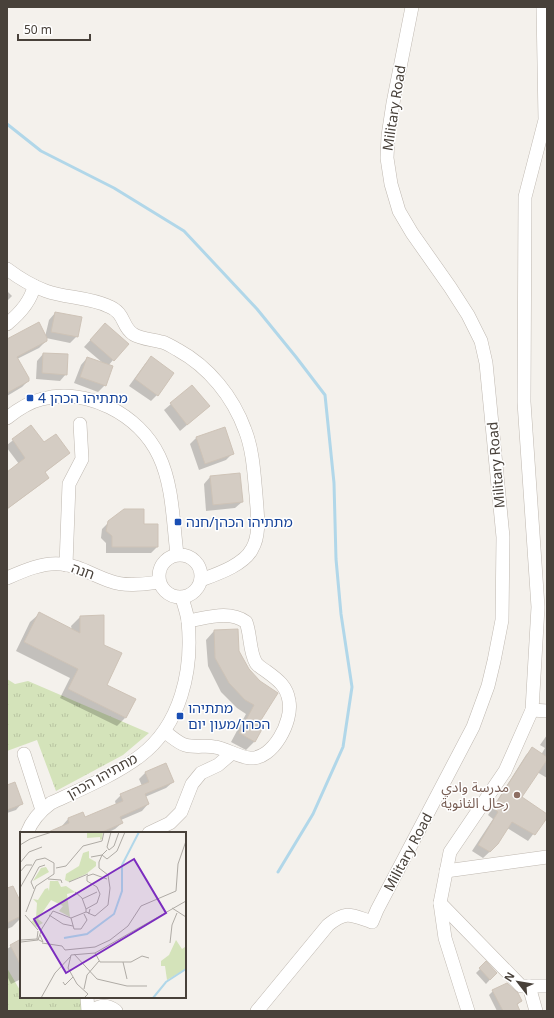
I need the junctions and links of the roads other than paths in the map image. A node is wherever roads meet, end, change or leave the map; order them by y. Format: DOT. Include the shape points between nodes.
graph roads {
  1 [pos="412,7"];
  2 [pos="543,7"];
  3 [pos="7,269"];
  4 [pos="34,286"];
  5 [pos="7,324"];
  6 [pos="7,418"];
  7 [pos="80,424"];
  8 [pos="177,554"];
  9 [pos="66,565"];
  10 [pos="7,578"];
  11 [pos="201,580"];
  12 [pos="159,582"];
  13 [pos="182,598"];
  14 [pos="542,604"];
  15 [pos="188,621"];
  16 [pos="532,710"];
  17 [pos="547,711"];
  18 [pos="164,732"];
  19 [pos="232,753"];
  20 [pos="24,754"];
  21 [pos="42,810"];
  22 [pos="27,832"];
  23 [pos="151,832"];
  24 [pos="547,857"];
  25 [pos="446,872"];
  26 [pos="440,903"];
  27 [pos="529,986"];
  28 [pos="547,986"];
  29 [pos="87,998"];
  30 [pos="103,998"];
  31 [pos="88,1011"];
  32 [pos="92,1011"];
  33 [pos="116,1011"];
  34 [pos="257,1011"];
  35 [pos="468,1011"];
  36 [pos="536,1011"];
  1 -- 34 [label="street, Military Road" via="392,109 387,158 399,211 461,304 481,341 486,363 503,537 502,620 488,686 473,727 372,922 353,916 338,917 328,925"];
  2 -- 14 [label="street" via="545,120 525,198 524,402"];
  3 -- 4 [label="street"];
  4 -- 5 [label="street" via="28,301"];
  4 -- 11 [label="street" via="47,292 110,306 119,312 134,335 166,343 194,359 218,384 238,414 246,431 254,474 257,516 255,542 246,557 235,565"];
  6 -- 8 [label="street" via="40,399 68,396 84,397 99,402 128,419 152,443 165,471"];
  7 -- 9 [label="street" via="82,459 69,484"];
  8 -- 11 [label="street" via="193,558 200,567"];
  8 -- 12 [label="street" via="163,562 158,575"];
  9 -- 10 [label="street, חנה" via="45,565"];
  9 -- 12 [label="street, חנה" via="112,582"];
  11 -- 13 [label="street" via="198,589"];
  12 -- 13 [label="street" via="168,594"];
  13 -- 15 [label="street, מתתיהו הכהן"];
  14 -- 16 [label="street"];
  15 -- 18 [label="street, מתתיהו הכהן" via="187,672 174,716"];
  15 -- 19 [label="street" via="222,615 240,617 246,622 257,665 282,683 290,702 286,724 271,749 258,757 250,758"];
  16 -- 17 [label="street"];
  16 -- 25 [label="street" via="505,770 450,852"];
  18 -- 19 [label="street" via="184,745 216,747"];
  18 -- 21 [label="street, מתתיהו הכהן" via="140,756"];
  19 -- 23 [label="street" via="218,765 201,773 192,784 181,812 170,823"];
  20 -- 21 [label="street"];
  21 -- 22 [label="street, מתתיהו הכהן" via="34,818"];
  24 -- 25 [label="street"];
  25 -- 26 [label="street"];
  26 -- 27 [label="street" via="521,986"];
  26 -- 35 [label="street" via="445,938"];
  27 -- 28 [label="street"];
  27 -- 36 [label="street"];
  29 -- 31 [label="street"];
  30 -- 33 [label="street"];
  32 -- 33 [label="street" via="106,1006"];
}
